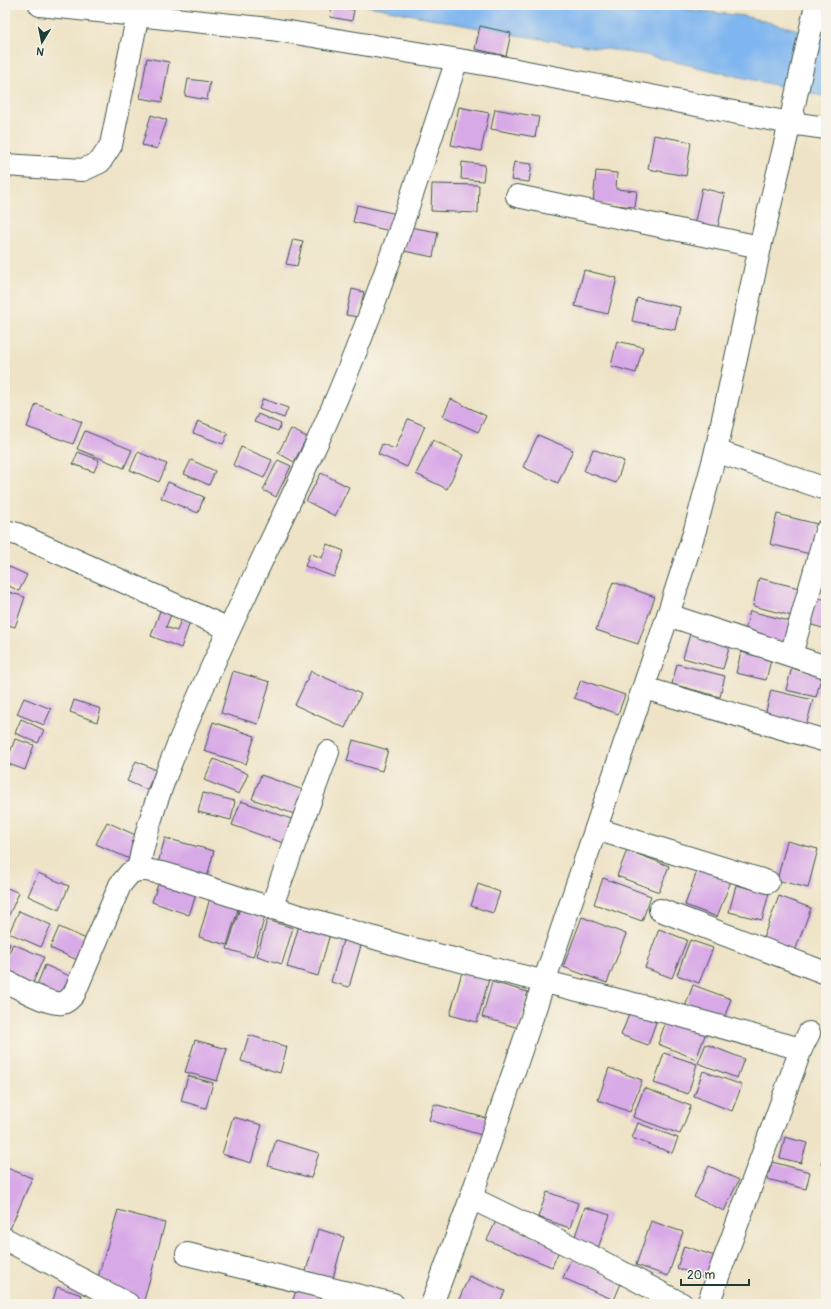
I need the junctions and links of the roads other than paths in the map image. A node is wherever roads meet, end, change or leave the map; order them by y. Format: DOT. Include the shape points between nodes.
graph roads {
  1 [pos="40,5"];
  2 [pos="816,5"];
  3 [pos="138,14"];
  4 [pos="457,60"];
  5 [pos="790,123"];
  6 [pos="826,128"];
  7 [pos="5,166"];
  8 [pos="517,196"];
  9 [pos="760,247"];
  10 [pos="716,451"];
  11 [pos="826,489"];
  12 [pos="5,531"];
  13 [pos="826,531"];
  14 [pos="668,616"];
  15 [pos="229,629"];
  16 [pos="791,655"];
  17 [pos="826,667"];
  18 [pos="644,688"];
  19 [pos="826,741"];
  20 [pos="328,752"];
  21 [pos="596,829"];
  22 [pos="138,870"];
  23 [pos="768,882"];
  24 [pos="271,908"];
  25 [pos="660,910"];
  26 [pos="826,973"];
  27 [pos="5,981"];
  28 [pos="544,982"];
  29 [pos="471,1198"];
  30 [pos="5,1239"];
  31 [pos="187,1254"];
  32 [pos="128,1304"];
  33 [pos="393,1304"];
  34 [pos="432,1304"];
  35 [pos="682,1304"];
  36 [pos="708,1304"];
  1 -- 3 [label="street"];
  2 -- 5 [label="street"];
  3 -- 4 [label="street" via="271,29"];
  3 -- 7 [label="street" via="111,145 100,162 83,170"];
  4 -- 5 [label="street"];
  4 -- 15 [label="street" via="388,264 356,349 316,445"];
  5 -- 6 [label="street"];
  5 -- 9 [label="street"];
  8 -- 9 [label="street"];
  9 -- 10 [label="street"];
  10 -- 11 [label="street"];
  10 -- 14 [label="street"];
  12 -- 15 [label="street" via="17,534"];
  13 -- 16 [label="street"];
  14 -- 16 [label="street"];
  14 -- 18 [label="street"];
  15 -- 22 [label="street" via="188,720 160,792 143,842"];
  16 -- 17 [label="street"];
  18 -- 19 [label="street"];
  18 -- 21 [label="street"];
  20 -- 24 [label="street"];
  21 -- 23 [label="street"];
  21 -- 28 [label="street"];
  22 -- 24 [label="street" via="166,874"];
  22 -- 27 [label="street" via="130,873 120,885 69,1001 53,1002"];
  24 -- 28 [label="street" via="409,948"];
  25 -- 26 [label="street"];
  28 -- 29 [label="street"];
  28 -- 36 [label="street" via="674,1014 805,1041"];
  29 -- 34 [label="street"];
  29 -- 35 [label="street" via="593,1257"];
  30 -- 32 [label="street"];
  31 -- 33 [label="street"];
}
